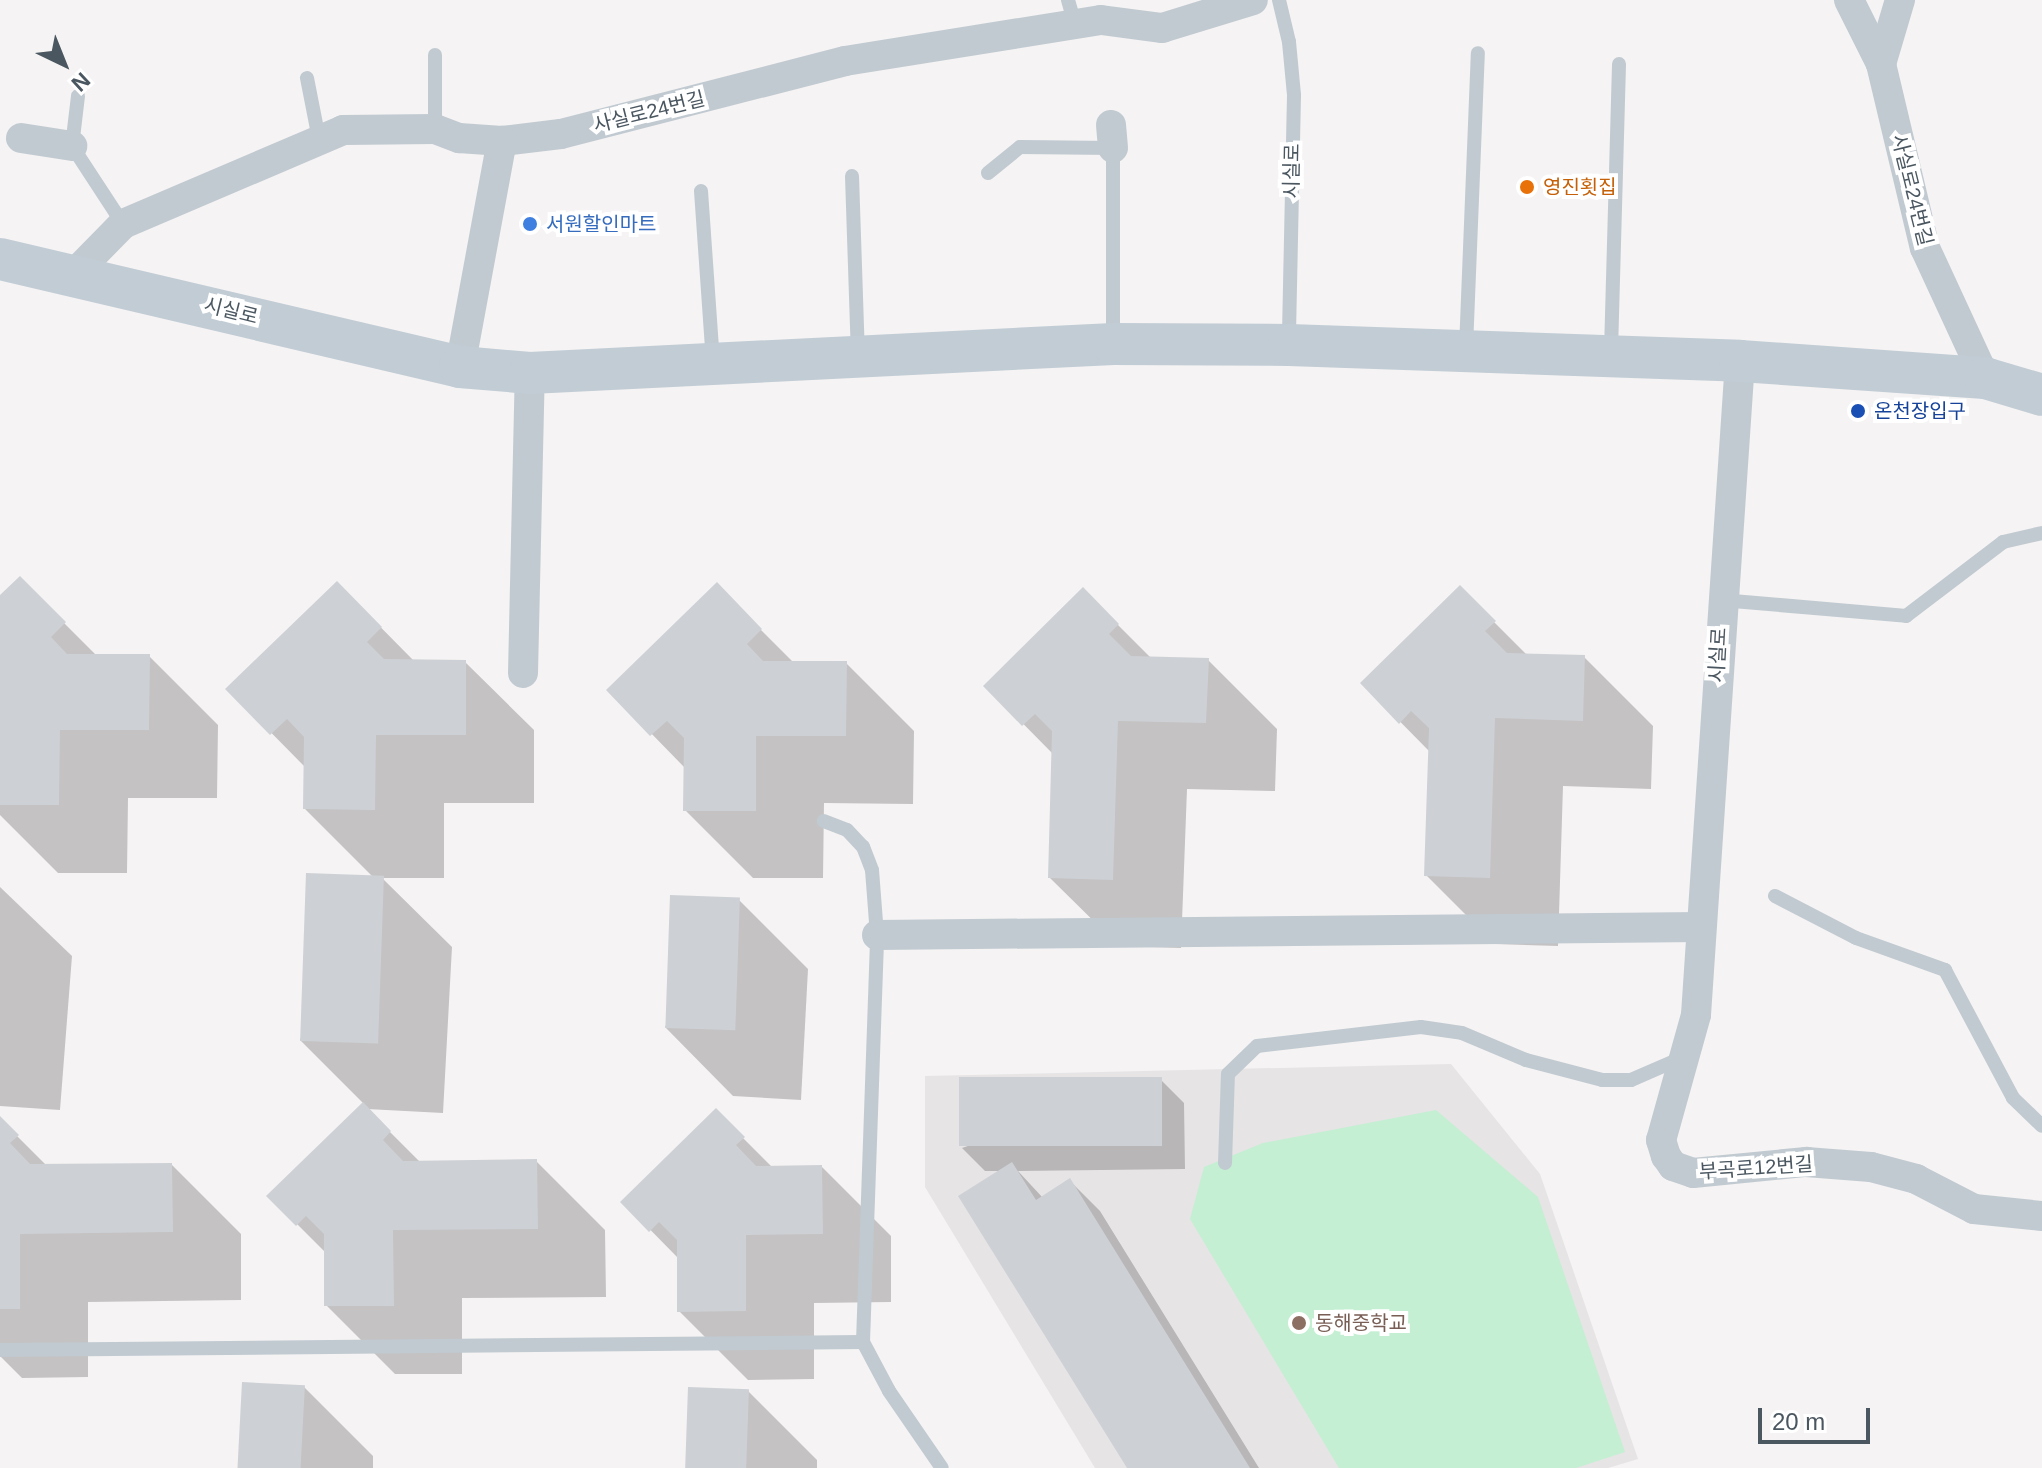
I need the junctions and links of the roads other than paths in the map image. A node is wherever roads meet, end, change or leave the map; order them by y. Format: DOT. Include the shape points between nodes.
graph roads {
  1 [pos="1253,0"];
  2 [pos="1279,0"];
  3 [pos="1849,0"];
  4 [pos="1900,0"];
  5 [pos="1072,12"];
  6 [pos="1478,53"];
  7 [pos="435,55"];
  8 [pos="1619,64"];
  9 [pos="1881,64"];
  10 [pos="307,78"];
  11 [pos="78,96"];
  12 [pos="435,129"];
  13 [pos="21,138"];
  14 [pos="319,139"];
  15 [pos="502,141"];
  16 [pos="72,146"];
  17 [pos="988,173"];
  18 [pos="852,176"];
  19 [pos="701,191"];
  20 [pos="123,224"];
  21 [pos="0,259"];
  22 [pos="75,273"];
  23 [pos="1113,344"];
  24 [pos="1289,345"];
  25 [pos="1466,348"];
  26 [pos="859,354"];
  27 [pos="1611,356"];
  28 [pos="1740,361"];
  29 [pos="713,362"];
  30 [pos="460,367"];
  31 [pos="530,373"];
  32 [pos="1985,378"];
  33 [pos="2042,395"];
  34 [pos="2042,533"];
  35 [pos="1721,600"];
  36 [pos="523,673"];
  37 [pos="824,821"];
  38 [pos="1775,896"];
  39 [pos="1701,927"];
  40 [pos="877,935"];
  41 [pos="1685,1056"];
  42 [pos="2042,1126"];
  43 [pos="1225,1163"];
  44 [pos="2042,1216"];
  45 [pos="863,1342"];
  46 [pos="0,1350"];
  47 [pos="942,1468"];
  1 -- 5 [label="street, 사실로24번길" via="1162,28"];
  2 -- 24 [label="lane, 시실로" via="1294,95"];
  3 -- 9 [label="street, 사실로24번길"];
  4 -- 9 [label="street"];
  5 -- 15 [label="street, 사실로24번길" via="845,61 627,119"];
  6 -- 25 [label="lane"];
  7 -- 12 [label="lane"];
  8 -- 27 [label="lane"];
  9 -- 32 [label="street, 사실로24번길" via="1925,248"];
  10 -- 14 [label="lane"];
  11 -- 16 [label="lane"];
  12 -- 14 [label="street, 사실로24번길" via="343,130"];
  12 -- 15 [label="street, 사실로24번길" via="459,138"];
  13 -- 16 [label="street"];
  14 -- 20 [label="street, 사실로24번길"];
  15 -- 30 [label="street"];
  16 -- 20 [label="lane"];
  17 -- 23 [label="lane" via="1020,147 1112,136"];
  18 -- 26 [label="lane"];
  19 -- 29 [label="lane"];
  20 -- 22 [label="street, 사실로24번길"];
  21 -- 22 [label="main road, 시실로"];
  22 -- 30 [label="main road, 시실로"];
  23 -- 24 [label="main road, 시실로"];
  23 -- 26 [label="main road, 시실로"];
  24 -- 25 [label="main road, 시실로"];
  25 -- 27 [label="main road, 시실로"];
  26 -- 29 [label="main road, 시실로"];
  27 -- 28 [label="main road, 시실로"];
  28 -- 32 [label="main road, 시실로"];
  28 -- 35 [label="street"];
  29 -- 31 [label="main road, 시실로"];
  30 -- 31 [label="main road, 시실로"];
  31 -- 36 [label="street"];
  32 -- 33 [label="main road, 시실로"];
  34 -- 35 [label="lane, 시실로" via="2003,542 1906,616"];
  35 -- 39 [label="street, 시실로"];
  37 -- 40 [label="lane" via="847,830 863,847 872,870"];
  38 -- 42 [label="lane" via="1856,938 1945,970 2013,1098"];
  39 -- 40 [label="street"];
  39 -- 41 [label="street, 시실로" via="1696,1015"];
  40 -- 45 [label="lane"];
  41 -- 43 [label="lane" via="1631,1080 1602,1080 1526,1060 1462,1033 1421,1027 1257,1046 1228,1074"];
  41 -- 44 [label="street, 부곡로12번길" via="1661,1140 1673,1166 1693,1173 1806,1162 1871,1167 1916,1179 1974,1209"];
  45 -- 46 [label="lane"];
  45 -- 47 [label="lane" via="889,1391"];
}
